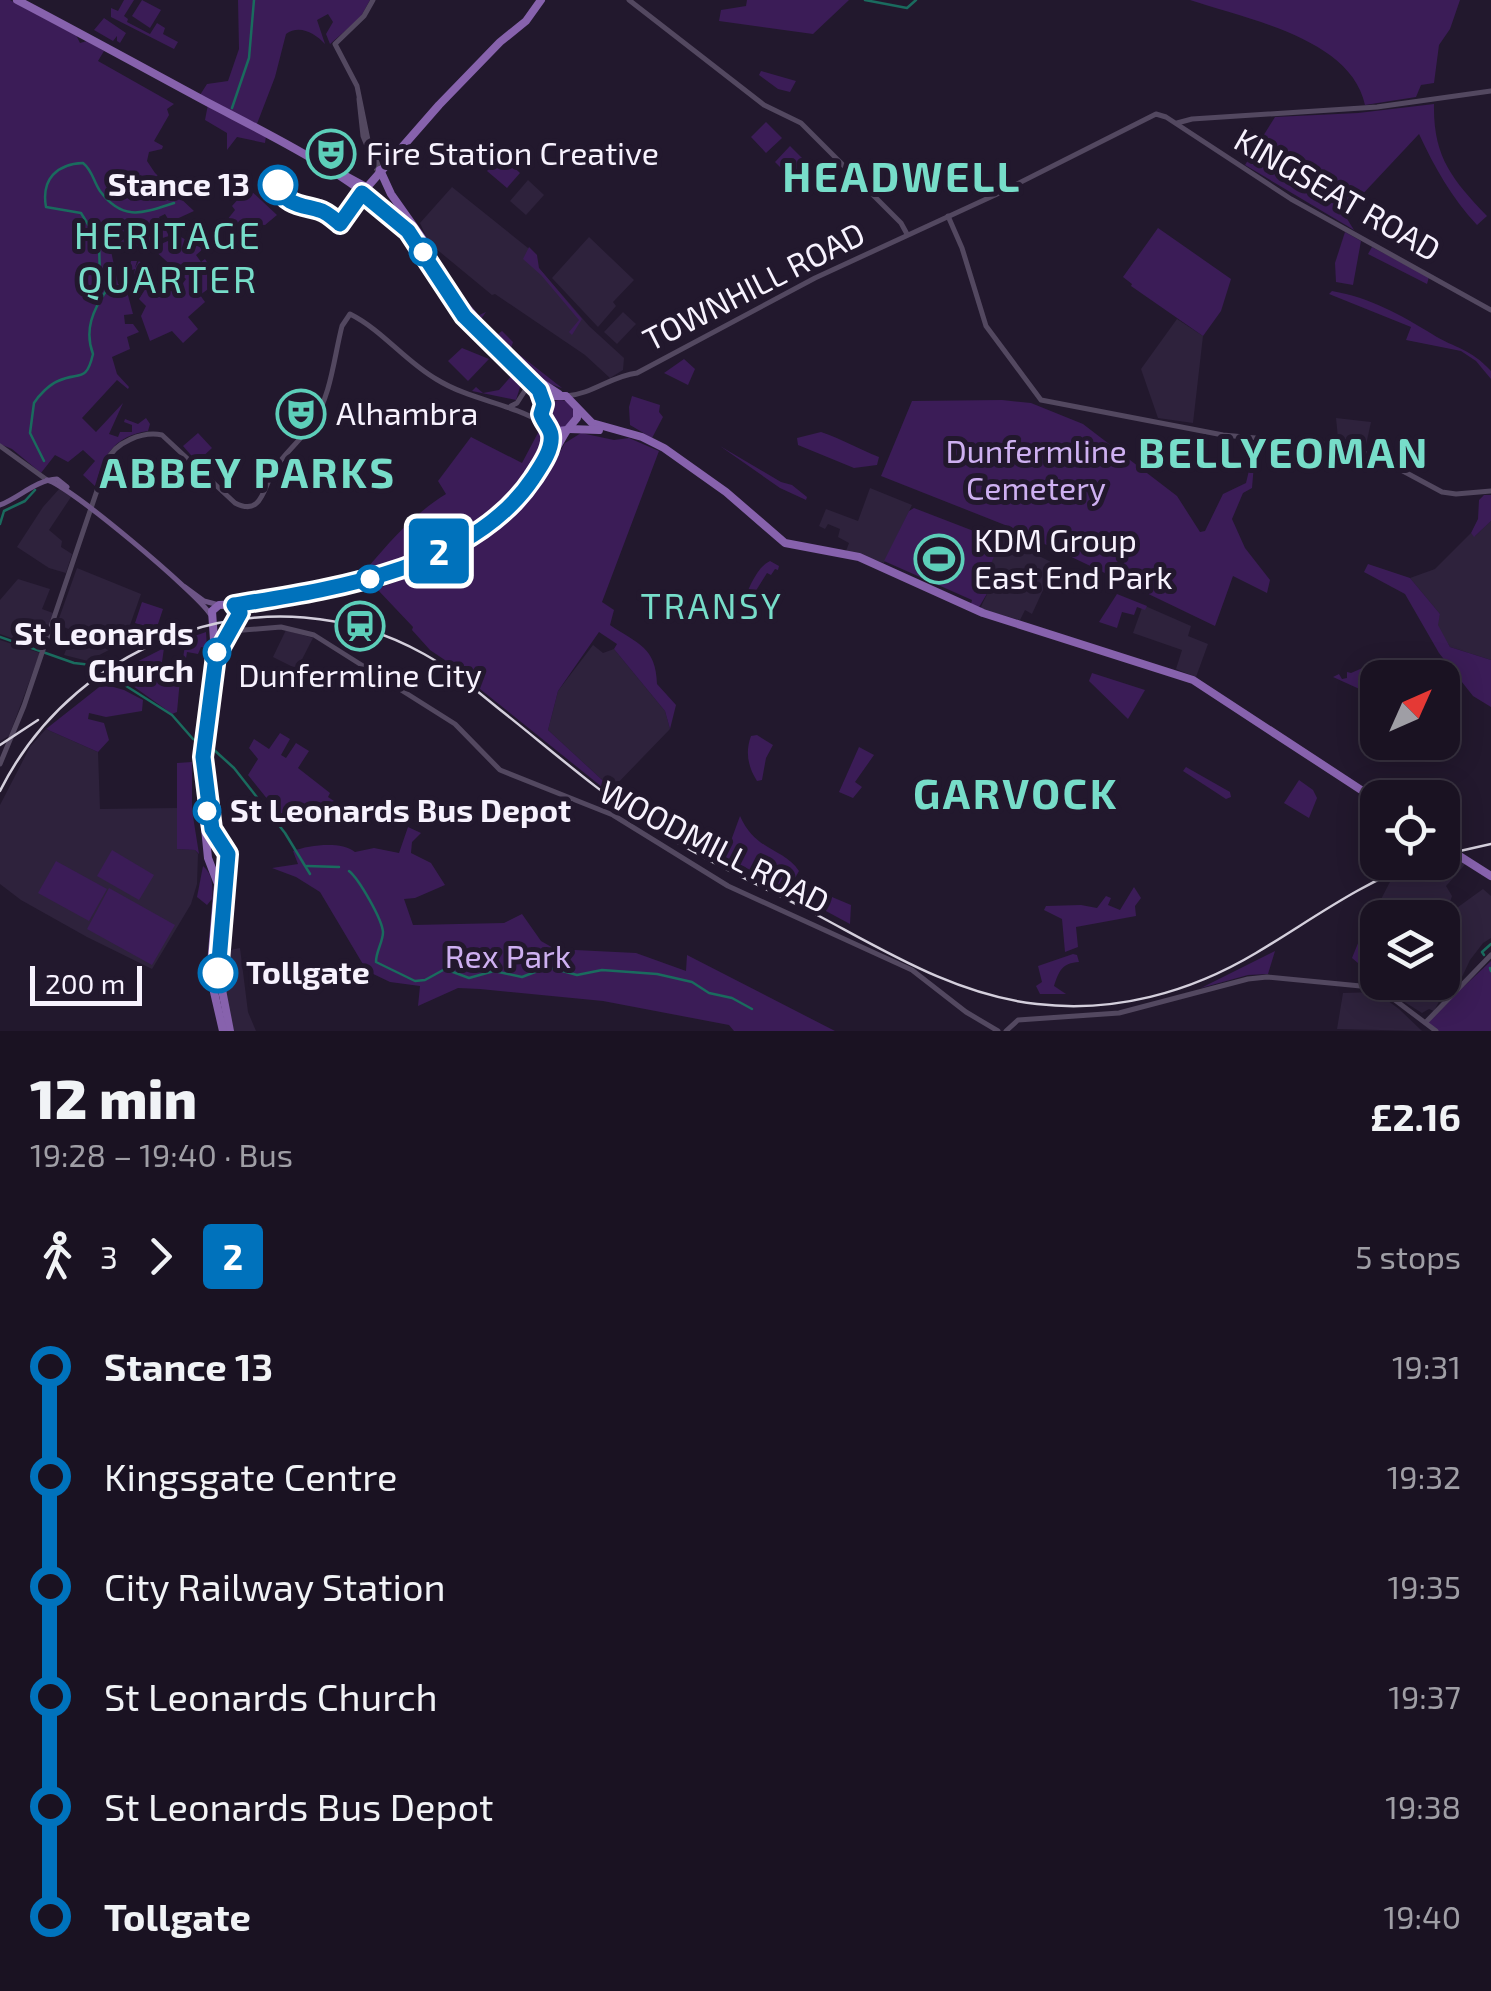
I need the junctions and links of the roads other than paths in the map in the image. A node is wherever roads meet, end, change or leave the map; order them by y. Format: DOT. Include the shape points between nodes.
graph roads {
  1 [pos="17,0"];
  2 [pos="373,0"];
  3 [pos="541,0"];
  4 [pos="629,0"];
  5 [pos="1491,91"];
  6 [pos="1162,115"];
  7 [pos="1176,124"];
  8 [pos="381,174"];
  9 [pos="364,190"];
  10 [pos="390,192"];
  11 [pos="387,212"];
  12 [pos="948,216"];
  13 [pos="907,234"];
  14 [pos="1491,310"];
  15 [pos="532,379"];
  16 [pos="563,395"];
  17 [pos="544,404"];
  18 [pos="576,405"];
  19 [pos="511,406"];
  20 [pos="547,426"];
  21 [pos="568,430"];
  22 [pos="623,432"];
  23 [pos="0,446"];
  24 [pos="32,469"];
  25 [pos="46,480"];
  26 [pos="33,487"];
  27 [pos="1491,491"];
  28 [pos="0,506"];
  29 [pos="92,509"];
  30 [pos="456,546"];
  31 [pos="178,583"];
  32 [pos="219,605"];
  33 [pos="238,612"];
  34 [pos="212,622"];
  35 [pos="247,629"];
  36 [pos="230,632"];
  37 [pos="202,744"];
  38 [pos="0,764"];
  39 [pos="1360,790"];
  40 [pos="222,846"];
  41 [pos="209,851"];
  42 [pos="1460,856"];
  43 [pos="227,860"];
  44 [pos="212,864"];
  45 [pos="1491,876"];
  46 [pos="1491,955"];
  47 [pos="1426,1022"];
  48 [pos="227,1031"];
  49 [pos="998,1031"];
  50 [pos="1006,1031"];
  51 [pos="1436,1031"];
  1 -- 9 [label="main road" via="273,134"];
  2 -- 8 [label="street" via="335,44 357,86"];
  3 -- 8 [label="main road"];
  4 -- 13 [label="street" via="764,105 802,123"];
  5 -- 7 [label="street"];
  6 -- 7 [label="street, KINGSEAT ROAD"];
  6 -- 12 [label="street, TOWNHILL ROAD" via="1150,115"];
  7 -- 14 [label="street, KINGSEAT ROAD" via="1291,199"];
  8 -- 9 [label="main road"];
  8 -- 10 [label="main road"];
  9 -- 10 [label="main road" via="384,186"];
  9 -- 11 [label="main road"];
  10 -- 11 [label="main road" via="396,210"];
  10 -- 15 [label="main road" via="468,312"];
  11 -- 15 [label="main road" via="418,242 464,316"];
  12 -- 13 [label="street, TOWNHILL ROAD"];
  12 -- 27 [label="street" via="986,326 1041,400 1223,435 1334,445 1375,456 1442,492"];
  13 -- 16 [label="street, TOWNHILL ROAD" via="636,373 587,393"];
  15 -- 16 [label="main road"];
  15 -- 17 [label="main road"];
  15 -- 19 [label="street"];
  16 -- 17 [label="main road"];
  16 -- 18 [label="main road"];
  17 -- 20 [label="main road"];
  18 -- 21 [label="main road"];
  18 -- 22 [label="main road" via="588,420"];
  19 -- 20 [label="street"];
  19 -- 29 [label="street" via="436,379 350,314 318,414 274,468 255,506 235,503 154,433 113,449"];
  20 -- 21 [label="main road"];
  20 -- 30 [label="main road" via="550,444 542,463 515,502"];
  21 -- 22 [label="main road"];
  21 -- 30 [label="main road" via="519,506"];
  22 -- 39 [label="main road" via="664,448 779,540 867,560 982,613 1193,680"];
  23 -- 24 [label="street"];
  24 -- 25 [label="street"];
  24 -- 26 [label="street"];
  25 -- 26 [label="main road"];
  25 -- 29 [label="main road" via="60,480"];
  26 -- 28 [label="main road"];
  29 -- 31 [label="main road"];
  29 -- 38 [label="street"];
  30 -- 33 [label="main road" via="398,571"];
  31 -- 32 [label="main road"];
  31 -- 34 [label="main road"];
  32 -- 33 [label="main road"];
  32 -- 34 [label="main road"];
  33 -- 35 [label="street"];
  33 -- 36 [label="main road"];
  34 -- 36 [label="main road" via="219,634"];
  34 -- 37 [label="main road"];
  35 -- 36 [label="street, WOODMILL ROAD"];
  35 -- 49 [label="street, WOODMILL ROAD" via="303,630 464,731 500,770 613,815 728,886 912,970"];
  36 -- 37 [label="main road" via="216,656"];
  37 -- 40 [label="main road" via="208,813"];
  37 -- 41 [label="main road" via="199,789"];
  40 -- 41 [label="main road"];
  40 -- 43 [label="main road"];
  41 -- 44 [label="main road"];
  42 -- 45 [label="main road"];
  43 -- 44 [label="main road"];
  43 -- 48 [label="main road" via="217,964"];
  44 -- 48 [label="main road" via="218,892 211,964"];
  46 -- 47 [label="street"];
  47 -- 50 [label="street" via="1371,987 1267,978 1119,1013 1018,1020"];
  47 -- 51 [label="street"];
}
